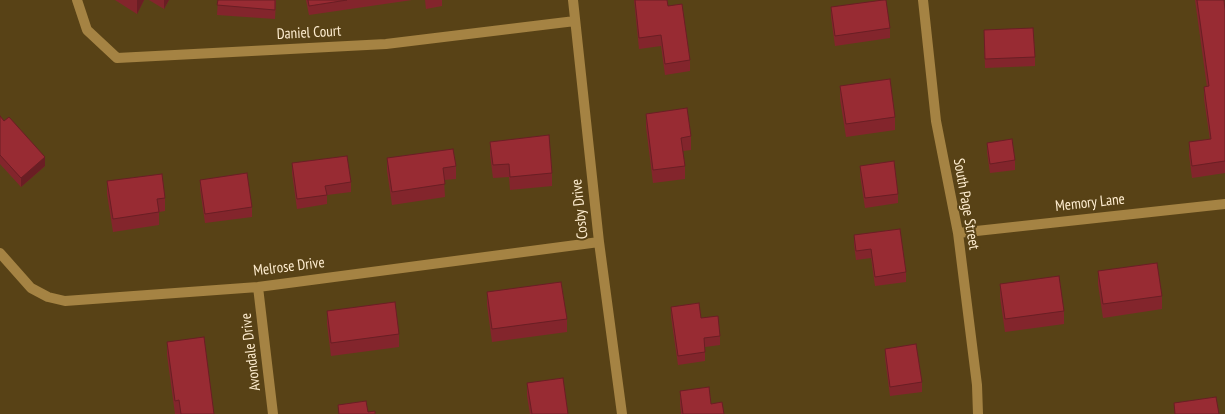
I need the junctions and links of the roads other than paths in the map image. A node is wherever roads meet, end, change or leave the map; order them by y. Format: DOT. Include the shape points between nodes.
graph roads {
  1 [pos="77,0"];
  2 [pos="573,0"];
  3 [pos="923,0"];
  4 [pos="575,21"];
  5 [pos="1225,204"];
  6 [pos="958,233"];
  7 [pos="599,242"];
  8 [pos="0,253"];
  9 [pos="258,287"];
  10 [pos="273,414"];
  11 [pos="622,414"];
  12 [pos="978,414"];
  1 -- 4 [label="street, Daniel Court" via="86,30 117,58 386,44"];
  2 -- 4 [label="street, Cosby Drive"];
  3 -- 6 [label="street, South Page Street" via="936,121"];
  4 -- 7 [label="street, Cosby Drive"];
  5 -- 6 [label="street, Memory Lane"];
  6 -- 12 [label="street, South Page Street" via="978,384"];
  7 -- 9 [label="street, Melrose Drive"];
  7 -- 11 [label="street, Cosby Drive"];
  8 -- 9 [label="street, Melrose Drive" via="31,288 65,301"];
  9 -- 10 [label="street, Avondale Drive"];
}
